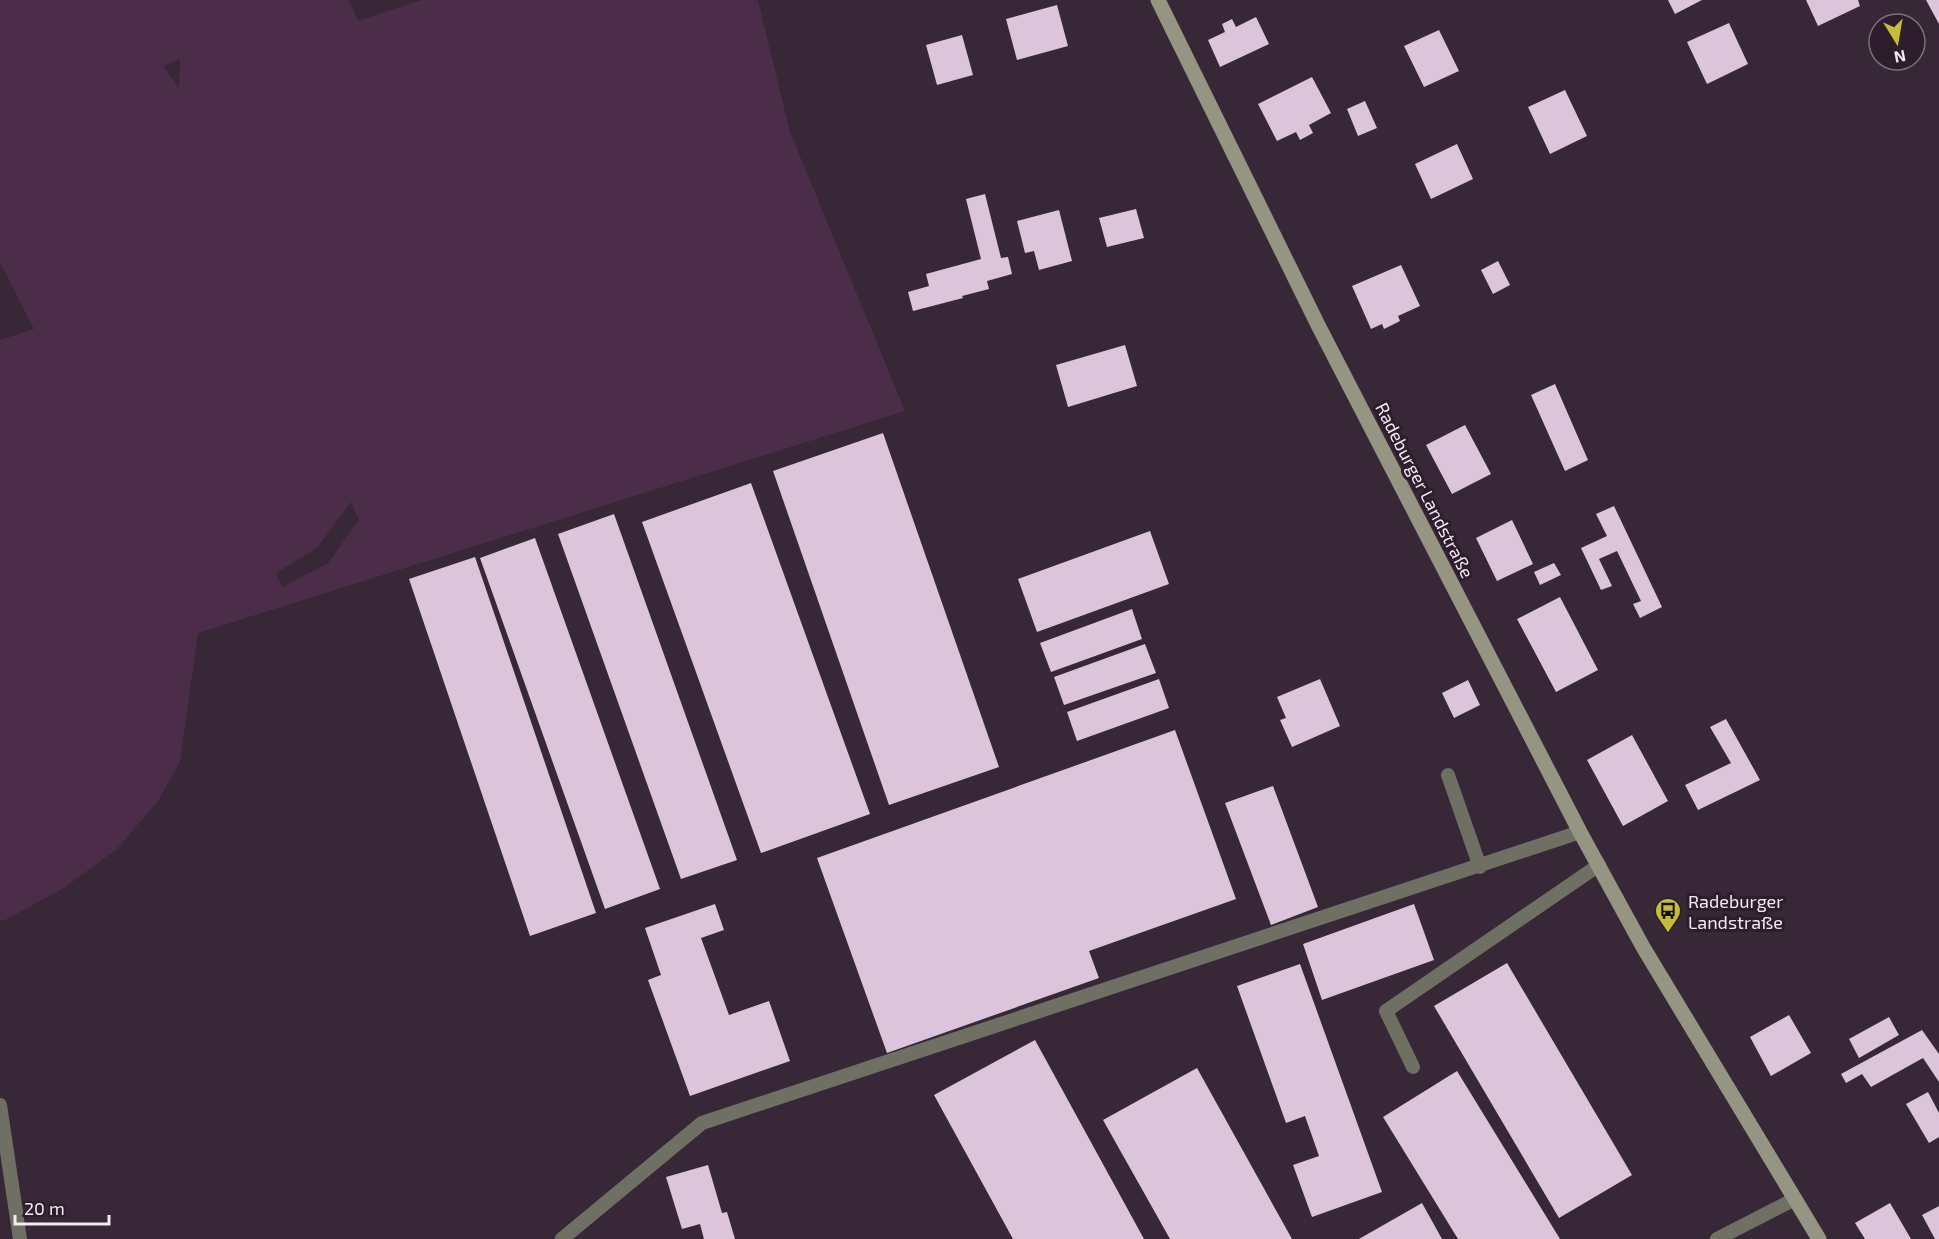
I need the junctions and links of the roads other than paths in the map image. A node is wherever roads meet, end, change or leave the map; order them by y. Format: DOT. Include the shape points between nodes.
graph roads {
  1 [pos="1158,0"];
  2 [pos="1448,775"];
  3 [pos="1580,832"];
  4 [pos="1599,865"];
  5 [pos="1480,867"];
  6 [pos="1413,1067"];
  7 [pos="0,1105"];
  8 [pos="1795,1199"];
  9 [pos="20,1239"];
  10 [pos="562,1239"];
  11 [pos="1717,1239"];
  12 [pos="1819,1239"];
  1 -- 3 [label="street, Radeburger Landstraße" via="1319,327"];
  2 -- 5 [label="lane"];
  3 -- 4 [label="street, Radeburger Landstraße"];
  3 -- 5 [label="lane"];
  4 -- 6 [label="lane" via="1386,1011"];
  4 -- 8 [label="street, Radeburger Landstraße" via="1642,947"];
  5 -- 10 [label="lane" via="702,1123"];
  7 -- 9 [label="lane"];
  8 -- 11 [label="lane"];
  8 -- 12 [label="street, Radeburger Landstraße"];
}
